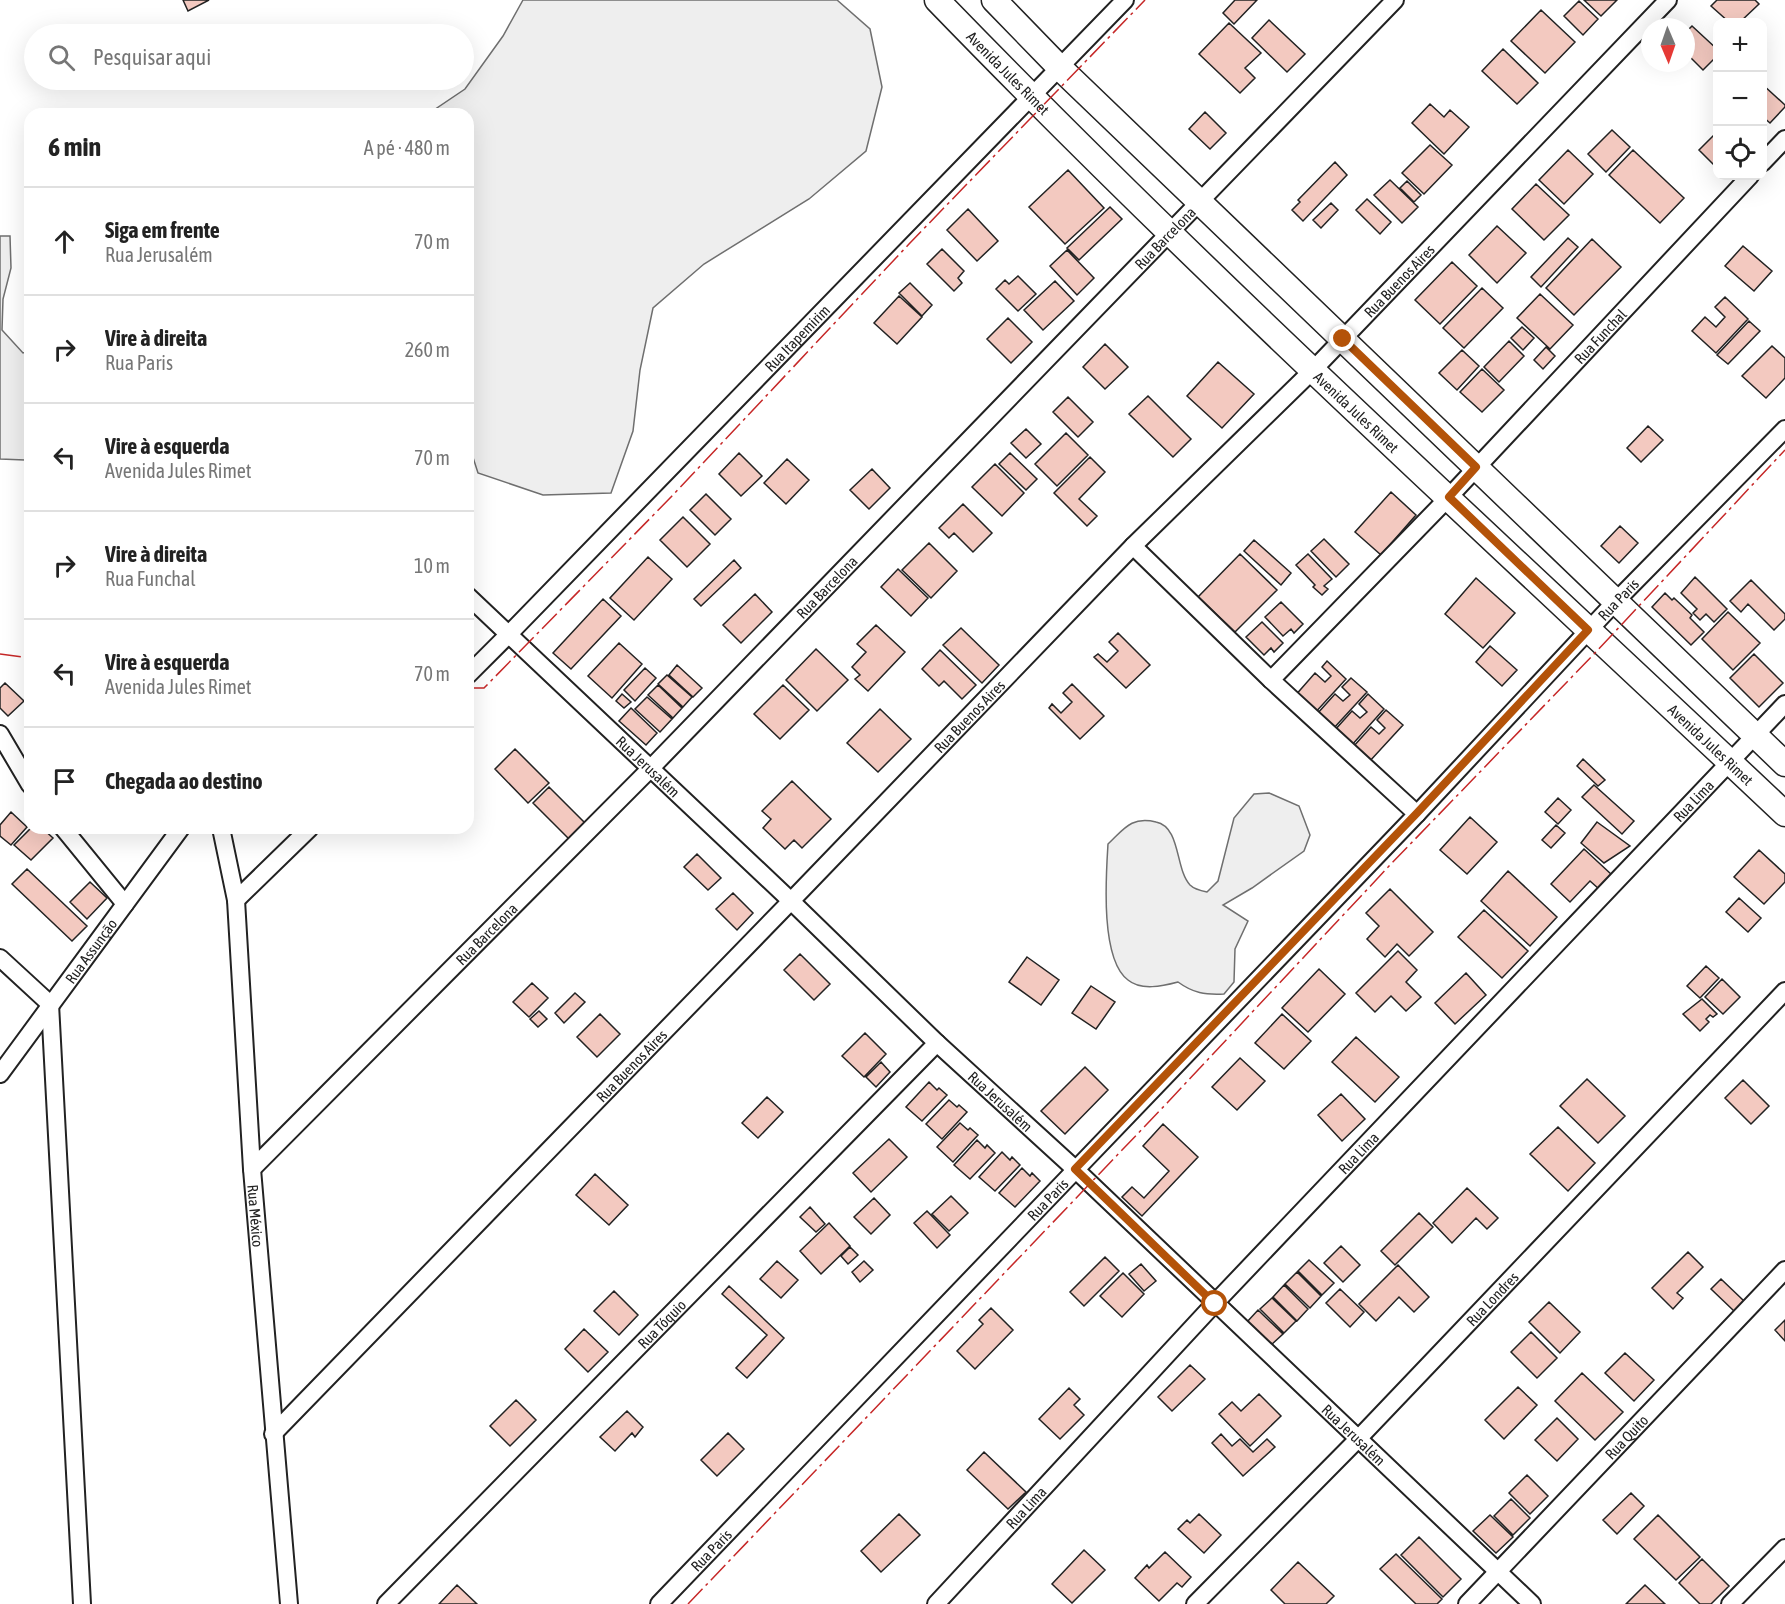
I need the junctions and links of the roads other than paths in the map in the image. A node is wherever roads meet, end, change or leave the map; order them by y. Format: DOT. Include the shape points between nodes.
graph roads {
  1 [pos="937,0"];
  2 [pos="994,0"];
  3 [pos="1125,0"];
  4 [pos="1395,0"];
  5 [pos="1668,0"];
  6 [pos="1060,68"];
  7 [pos="1032,98"];
  8 [pos="1785,139"];
  9 [pos="1767,157"];
  10 [pos="1746,180"];
  11 [pos="1200,202"];
  12 [pos="1170,234"];
  13 [pos="1343,339"];
  14 [pos="1314,369"];
  15 [pos="1785,429"];
  16 [pos="1476,467"];
  17 [pos="1449,497"];
  18 [pos="1133,546"];
  19 [pos="1616,601"];
  20 [pos="474,602"];
  21 [pos="1588,630"];
  22 [pos="508,635"];
  23 [pos="474,669"];
  24 [pos="1271,680"];
  25 [pos="1785,704"];
  26 [pos="0,734"];
  27 [pos="1755,735"];
  28 [pos="1729,762"];
  29 [pos="1785,764"];
  30 [pos="650,769"];
  31 [pos="24,775"];
  32 [pos="1417,813"];
  33 [pos="1785,814"];
  34 [pos="68,834"];
  35 [pos="177,834"];
  36 [pos="222,834"];
  37 [pos="304,834"];
  38 [pos="236,900"];
  39 [pos="791,901"];
  40 [pos="125,904"];
  41 [pos="0,958"];
  42 [pos="1785,991"];
  43 [pos="50,1004"];
  44 [pos="937,1043"];
  45 [pos="0,1074"];
  46 [pos="252,1169"];
  47 [pos="1075,1169"];
  48 [pos="1785,1270"];
  49 [pos="1215,1304"];
  50 [pos="273,1434"];
  51 [pos="1357,1440"];
  52 [pos="1785,1548"];
  53 [pos="1497,1572"];
  54 [pos="82,1604"];
  55 [pos="289,1604"];
  56 [pos="386,1604"];
  57 [pos="659,1604"];
  58 [pos="936,1604"];
  59 [pos="1195,1604"];
  60 [pos="1467,1604"];
  61 [pos="1532,1604"];
  62 [pos="1730,1604"];
  1 -- 7 [label="main road, Avenida Jules Rimet"];
  2 -- 6 [label="main road"];
  3 -- 6 [label="street, Rua Itapemirim"];
  4 -- 11 [label="street, Rua Barcelona"];
  5 -- 13 [label="street, Rua Buenos Aires"];
  6 -- 7 [label="street, Rua Itapemirim"];
  6 -- 11 [label="main road"];
  7 -- 12 [label="main road, Avenida Jules Rimet"];
  7 -- 22 [label="street, Rua Itapemirim"];
  8 -- 9 [label="street"];
  10 -- 16 [label="street, Rua Funchal"];
  11 -- 12 [label="street, Rua Barcelona"];
  11 -- 13 [label="main road"];
  12 -- 14 [label="main road, Avenida Jules Rimet"];
  12 -- 30 [label="street, Rua Barcelona"];
  13 -- 14 [label="street, Rua Buenos Aires"];
  13 -- 16 [label="main road"];
  14 -- 17 [label="main road, Avenida Jules Rimet"];
  14 -- 18 [label="street, Rua Buenos Aires"];
  15 -- 19 [label="street, Rua Paris"];
  16 -- 17 [label="street, Rua Funchal"];
  16 -- 19 [label="main road"];
  17 -- 21 [label="main road, Avenida Jules Rimet"];
  17 -- 24 [label="street, Rua Funchal"];
  18 -- 24 [label="street"];
  18 -- 39 [label="street, Rua Buenos Aires"];
  19 -- 21 [label="street, Rua Paris"];
  19 -- 27 [label="main road"];
  20 -- 22 [label="street, Rua Jerusalém"];
  21 -- 28 [label="main road, Avenida Jules Rimet"];
  21 -- 32 [label="street, Rua Paris"];
  22 -- 23 [label="street, Rua Itapemirim"];
  22 -- 30 [label="street, Rua Jerusalém"];
  24 -- 32 [label="street"];
  25 -- 27 [label="street, Rua Lima"];
  26 -- 31 [label="street"];
  27 -- 28 [label="street, Rua Lima"];
  27 -- 29 [label="main road"];
  28 -- 33 [label="main road, Avenida Jules Rimet"];
  28 -- 49 [label="street, Rua Lima"];
  30 -- 39 [label="street, Rua Jerusalém"];
  30 -- 46 [label="street, Rua Barcelona"];
  32 -- 47 [label="street, Rua Paris"];
  34 -- 40 [label="street"];
  35 -- 40 [label="street, Rua Assunção"];
  36 -- 38 [label="street, Rua México"];
  37 -- 38 [label="street"];
  38 -- 46 [label="street, Rua México"];
  39 -- 44 [label="street, Rua Jerusalém"];
  39 -- 50 [label="street, Rua Buenos Aires"];
  40 -- 43 [label="street, Rua Assunção"];
  41 -- 43 [label="street"];
  42 -- 51 [label="street, Rua Londres"];
  43 -- 45 [label="street, Rua Assunção"];
  43 -- 54 [label="street"];
  44 -- 47 [label="street, Rua Jerusalém"];
  44 -- 56 [label="street, Rua Tóquio"];
  46 -- 50 [label="street, Rua México"];
  47 -- 49 [label="street, Rua Jerusalém"];
  47 -- 57 [label="street, Rua Paris"];
  48 -- 53 [label="street, Rua Quito"];
  49 -- 51 [label="street, Rua Jerusalém"];
  49 -- 58 [label="street, Rua Lima"];
  50 -- 55 [label="street, Rua México"];
  51 -- 53 [label="street, Rua Jerusalém"];
  51 -- 59 [label="street, Rua Londres"];
  52 -- 62 [label="street"];
  53 -- 60 [label="street, Rua Quito"];
  53 -- 61 [label="street, Rua Jerusalém"];
}
